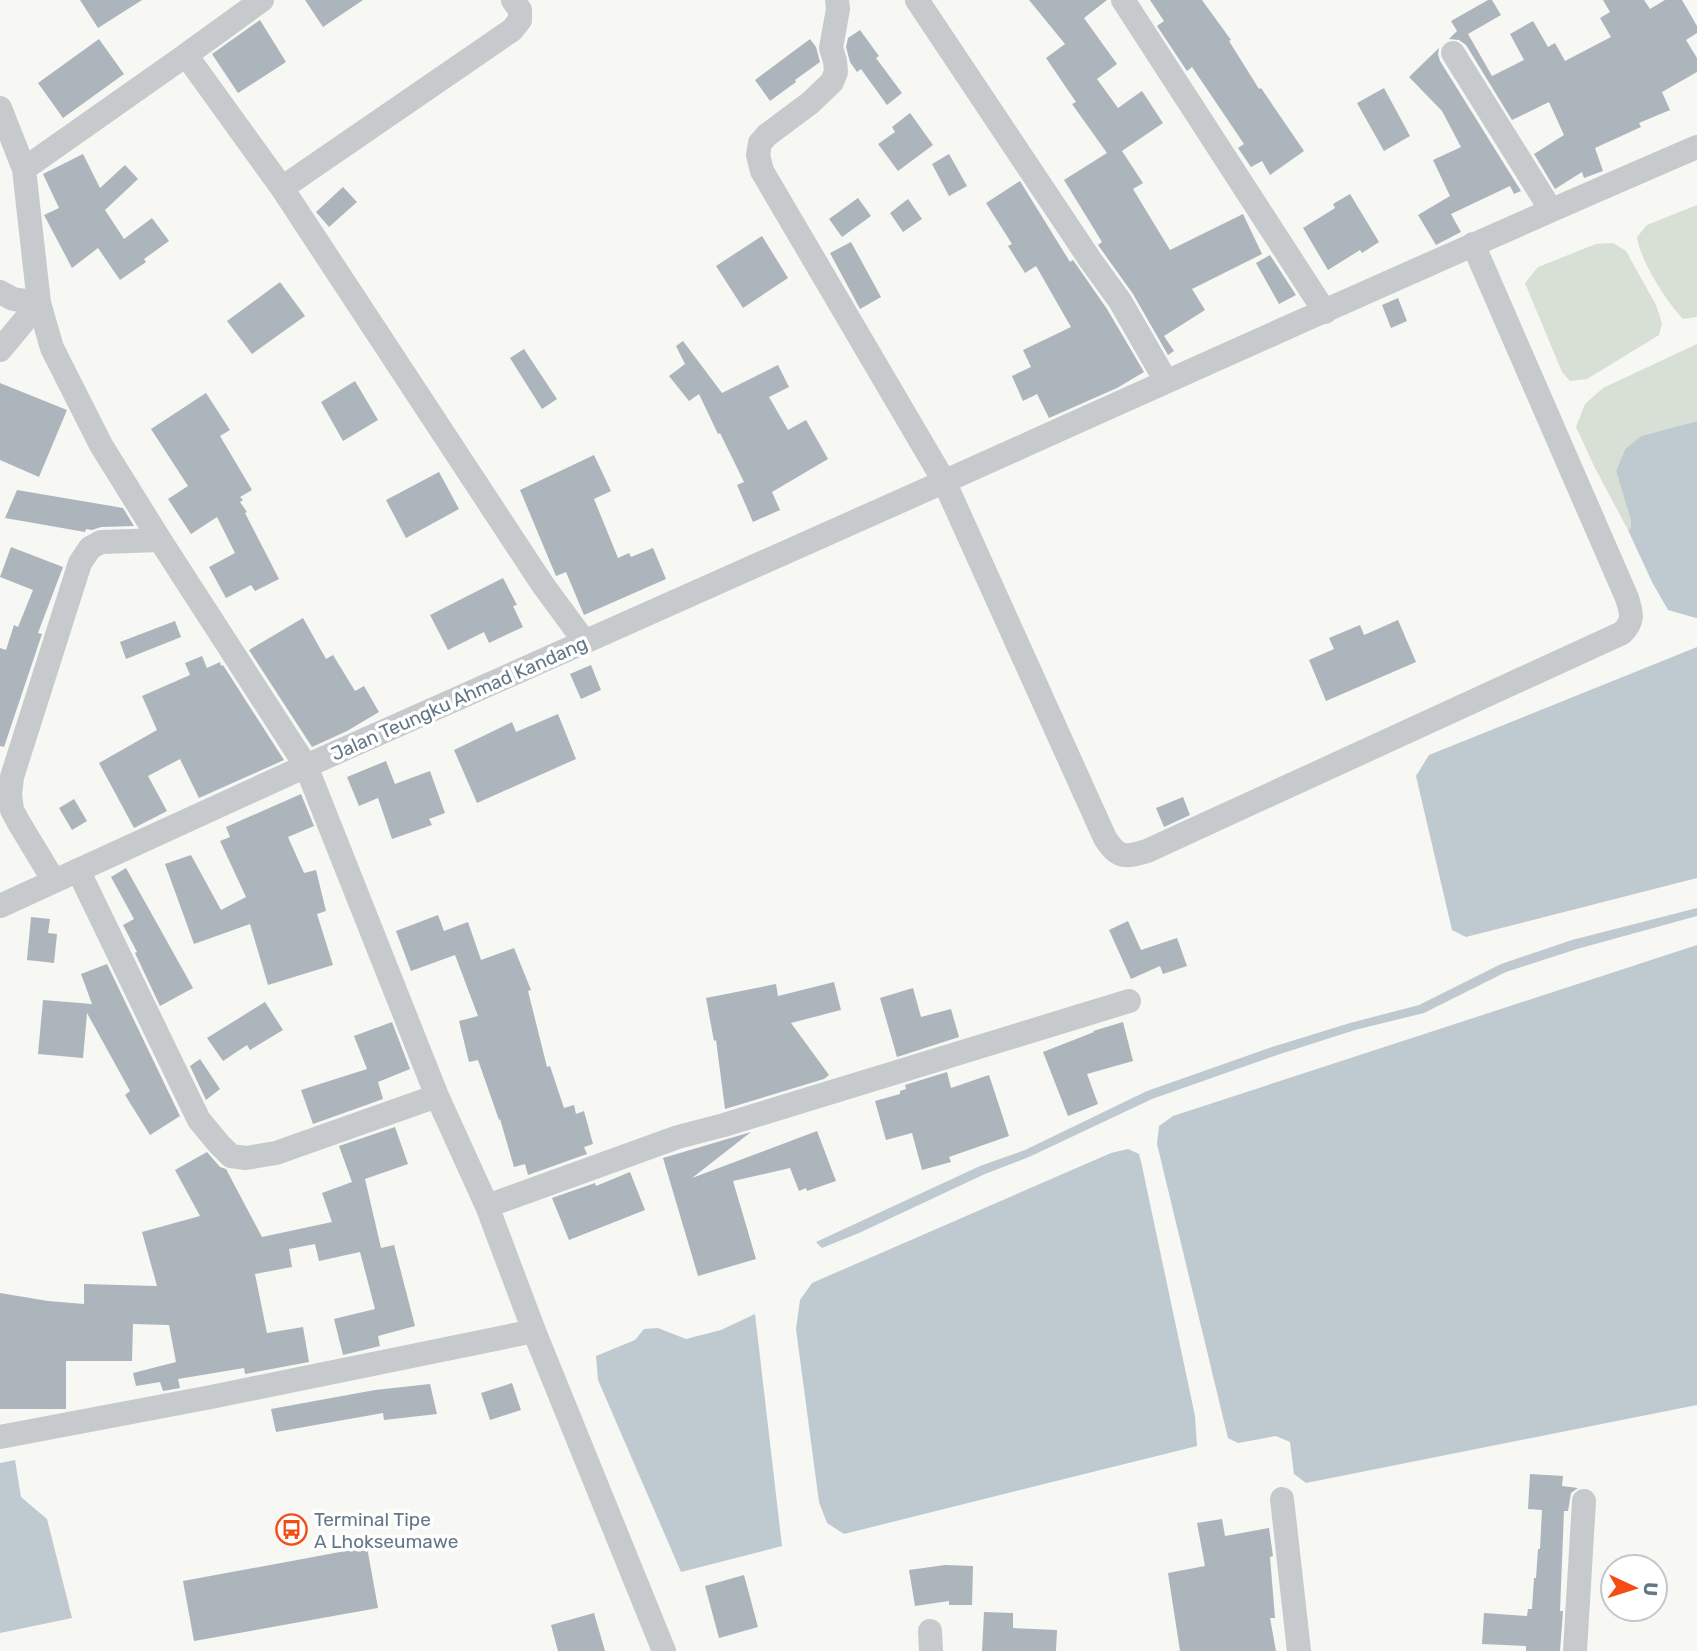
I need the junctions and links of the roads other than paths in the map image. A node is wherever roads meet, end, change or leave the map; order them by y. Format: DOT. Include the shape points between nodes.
graph roads {
  1 [pos="262,0"];
  2 [pos="513,0"];
  3 [pos="837,0"];
  4 [pos="917,0"];
  5 [pos="1123,0"];
  6 [pos="1452,53"];
  7 [pos="186,55"];
  8 [pos="0,108"];
  9 [pos="1697,147"];
  10 [pos="24,169"];
  11 [pos="282,188"];
  12 [pos="1551,210"];
  13 [pos="1473,244"];
  14 [pos="0,292"];
  15 [pos="38,303"];
  16 [pos="1325,312"];
  17 [pos="0,350"];
  18 [pos="1166,381"];
  19 [pos="930,488"];
  20 [pos="159,540"];
  21 [pos="585,642"];
  22 [pos="306,766"];
  23 [pos="78,870"];
  24 [pos="54,881"];
  25 [pos="0,906"];
  26 [pos="1129,1001"];
  27 [pos="437,1096"];
  28 [pos="487,1206"];
  29 [pos="534,1331"];
  30 [pos="0,1437"];
  31 [pos="1282,1499"];
  32 [pos="1584,1501"];
  33 [pos="664,1651"];
  34 [pos="1299,1651"];
  35 [pos="1575,1651"];
  1 -- 7 [label="street"];
  2 -- 11 [label="street" via="520,9 520,20 512,30"];
  3 -- 19 [label="street" via="832,82 767,135 758,155 762,171"];
  4 -- 18 [label="street" via="1120,301"];
  5 -- 16 [label="street"];
  6 -- 12 [label="street"];
  7 -- 10 [label="street"];
  7 -- 11 [label="street"];
  8 -- 10 [label="street"];
  9 -- 12 [label="street, Jalan Teungku Ahmad Kandang"];
  10 -- 15 [label="street"];
  11 -- 21 [label="street"];
  12 -- 13 [label="street, Jalan Teungku Ahmad Kandang"];
  13 -- 16 [label="street, Jalan Teungku Ahmad Kandang"];
  13 -- 19 [label="street" via="1627,598 1630,625 1622,633 1147,851 1124,856 1114,852 1105,838"];
  14 -- 15 [label="street"];
  15 -- 17 [label="street"];
  15 -- 20 [label="street" via="52,348 101,445"];
  16 -- 18 [label="street, Jalan Teungku Ahmad Kandang"];
  18 -- 19 [label="street, Jalan Teungku Ahmad Kandang"];
  19 -- 21 [label="street, Jalan Teungku Ahmad Kandang"];
  20 -- 22 [label="street"];
  20 -- 24 [label="street" via="101,542 90,548 80,563 12,777 12,810"];
  21 -- 22 [label="street, Jalan Teungku Ahmad Kandang"];
  22 -- 23 [label="street, Jalan Teungku Ahmad Kandang"];
  22 -- 27 [label="street"];
  23 -- 24 [label="street, Jalan Teungku Ahmad Kandang"];
  23 -- 27 [label="street" via="199,1120 231,1156 276,1153"];
  24 -- 25 [label="street, Jalan Teungku Ahmad Kandang"];
  26 -- 28 [label="street" via="678,1138"];
  27 -- 28 [label="street"];
  28 -- 29 [label="street"];
  29 -- 30 [label="street"];
  29 -- 33 [label="street"];
  31 -- 34 [label="street"];
  32 -- 35 [label="street"];
}
